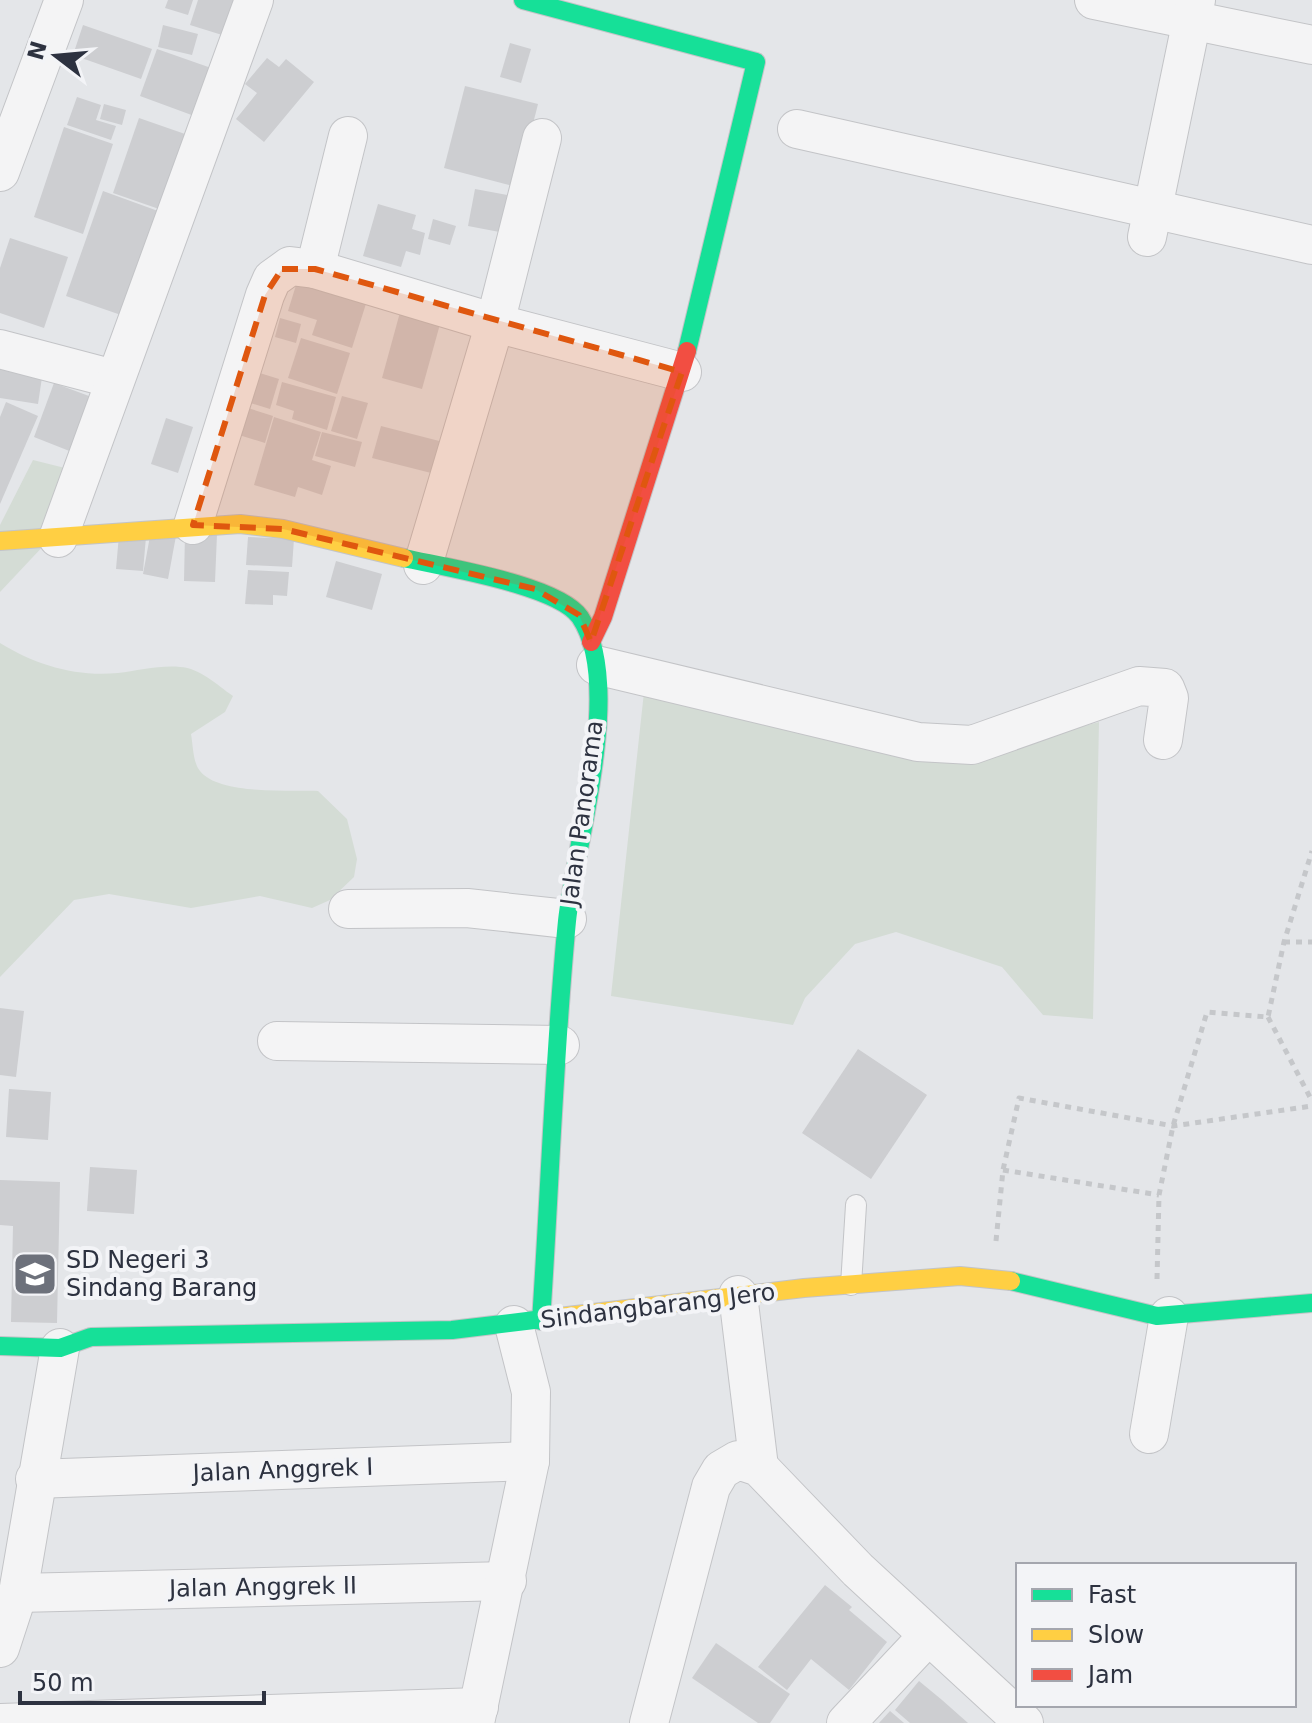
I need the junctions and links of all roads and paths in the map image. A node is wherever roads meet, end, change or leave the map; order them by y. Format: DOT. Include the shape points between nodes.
graph roads {
  1 [pos="64,0"];
  2 [pos="254,0"];
  3 [pos="523,0"];
  4 [pos="1094,0"];
  5 [pos="1194,9"];
  6 [pos="1312,45"];
  7 [pos="797,129"];
  8 [pos="348,136"];
  9 [pos="542,138"];
  10 [pos="0,172"];
  11 [pos="1150,223"];
  12 [pos="1312,245"];
  13 [pos="315,269"];
  14 [pos="495,323"];
  15 [pos="0,349"];
  16 [pos="682,372"];
  17 [pos="114,379"];
  18 [pos="193,525"];
  19 [pos="58,538"];
  20 [pos="0,541"];
  21 [pos="423,565"];
  22 [pos="593,653"];
  23 [pos="1163,740"];
  24 [pos="1312,851"];
  25 [pos="348,909"];
  26 [pos="567,919"];
  27 [pos="1284,942"];
  28 [pos="1312,942"];
  29 [pos="1268,1017"];
  30 [pos="277,1041"];
  31 [pos="560,1045"];
  32 [pos="1312,1104"];
  33 [pos="1173,1126"];
  34 [pos="1003,1170"];
  35 [pos="1159,1195"];
  36 [pos="856,1205"];
  37 [pos="993,1277"];
  38 [pos="851,1285"];
  39 [pos="738,1295"];
  40 [pos="1312,1303"];
  41 [pos="1163,1316"];
  42 [pos="527,1323"];
  43 [pos="0,1346"];
  44 [pos="60,1348"];
  45 [pos="1149,1434"];
  46 [pos="530,1461"];
  47 [pos="759,1467"];
  48 [pos="35,1479"];
  49 [pos="507,1581"];
  50 [pos="18,1593"];
  51 [pos="927,1637"];
  52 [pos="0,1648"];
  53 [pos="477,1715"];
  54 [pos="0,1723"];
  55 [pos="649,1723"];
  56 [pos="846,1723"];
  57 [pos="1024,1723"];
  1 -- 10 [label="street"];
  2 -- 17 [label="street"];
  3 -- 16 [label="street" via="756,62"];
  4 -- 5 [label="street"];
  5 -- 6 [label="street"];
  5 -- 11 [label="street"];
  7 -- 11 [label="street"];
  8 -- 13 [label="street"];
  9 -- 14 [label="street"];
  11 -- 12 [label="street"];
  13 -- 14 [label="street"];
  13 -- 18 [label="street" via="290,266 272,279"];
  14 -- 16 [label="street"];
  14 -- 21 [label="street"];
  15 -- 17 [label="street"];
  16 -- 22 [label="street"];
  17 -- 19 [label="street"];
  18 -- 19 [label="street"];
  18 -- 21 [label="street" via="283,529"];
  19 -- 20 [label="street"];
  21 -- 22 [label="street" via="535,589 559,600 579,615"];
  22 -- 23 [label="street" via="918,742 950,745 972,745 1139,686 1165,688 1169,698"];
  22 -- 26 [label="street, Jalan Panorama" via="594,763"];
  24 -- 27 [label="path"];
  25 -- 26 [label="street" via="467,908"];
  26 -- 31 [label="street, Jalan Panorama"];
  27 -- 28 [label="path"];
  27 -- 29 [label="path"];
  29 -- 32 [label="path"];
  29 -- 33 [label="path" via="1207,1012"];
  30 -- 31 [label="street"];
  31 -- 42 [label="street, Jalan Panorama"];
  32 -- 33 [label="path"];
  33 -- 34 [label="path" via="1019,1098"];
  33 -- 35 [label="path"];
  34 -- 35 [label="path"];
  34 -- 37 [label="path"];
  35 -- 41 [label="path"];
  36 -- 38 [label="lane"];
  37 -- 38 [label="street, Sindangbarang Jero"];
  37 -- 41 [label="street, Sindangbarang Jero"];
  38 -- 39 [label="street, Sindangbarang Jero"];
  39 -- 42 [label="street, Sindangbarang Jero"];
  39 -- 47 [label="street"];
  40 -- 41 [label="street, Sindangbarang Jero"];
  41 -- 45 [label="street"];
  42 -- 44 [label="street, Sindangbarang Jero" via="402,1334 91,1337"];
  42 -- 46 [label="street"];
  43 -- 44 [label="street, Sindangbarang Jero"];
  44 -- 48 [label="street"];
  46 -- 48 [label="street, Jalan Anggrek I"];
  46 -- 49 [label="street"];
  47 -- 51 [label="street"];
  47 -- 55 [label="street" via="748,1461 729,1463 711,1487"];
  48 -- 50 [label="street"];
  49 -- 50 [label="street, Jalan Anggrek II"];
  49 -- 53 [label="street"];
  50 -- 52 [label="street"];
  51 -- 56 [label="street"];
  51 -- 57 [label="street"];
  53 -- 54 [label="street"];
}
